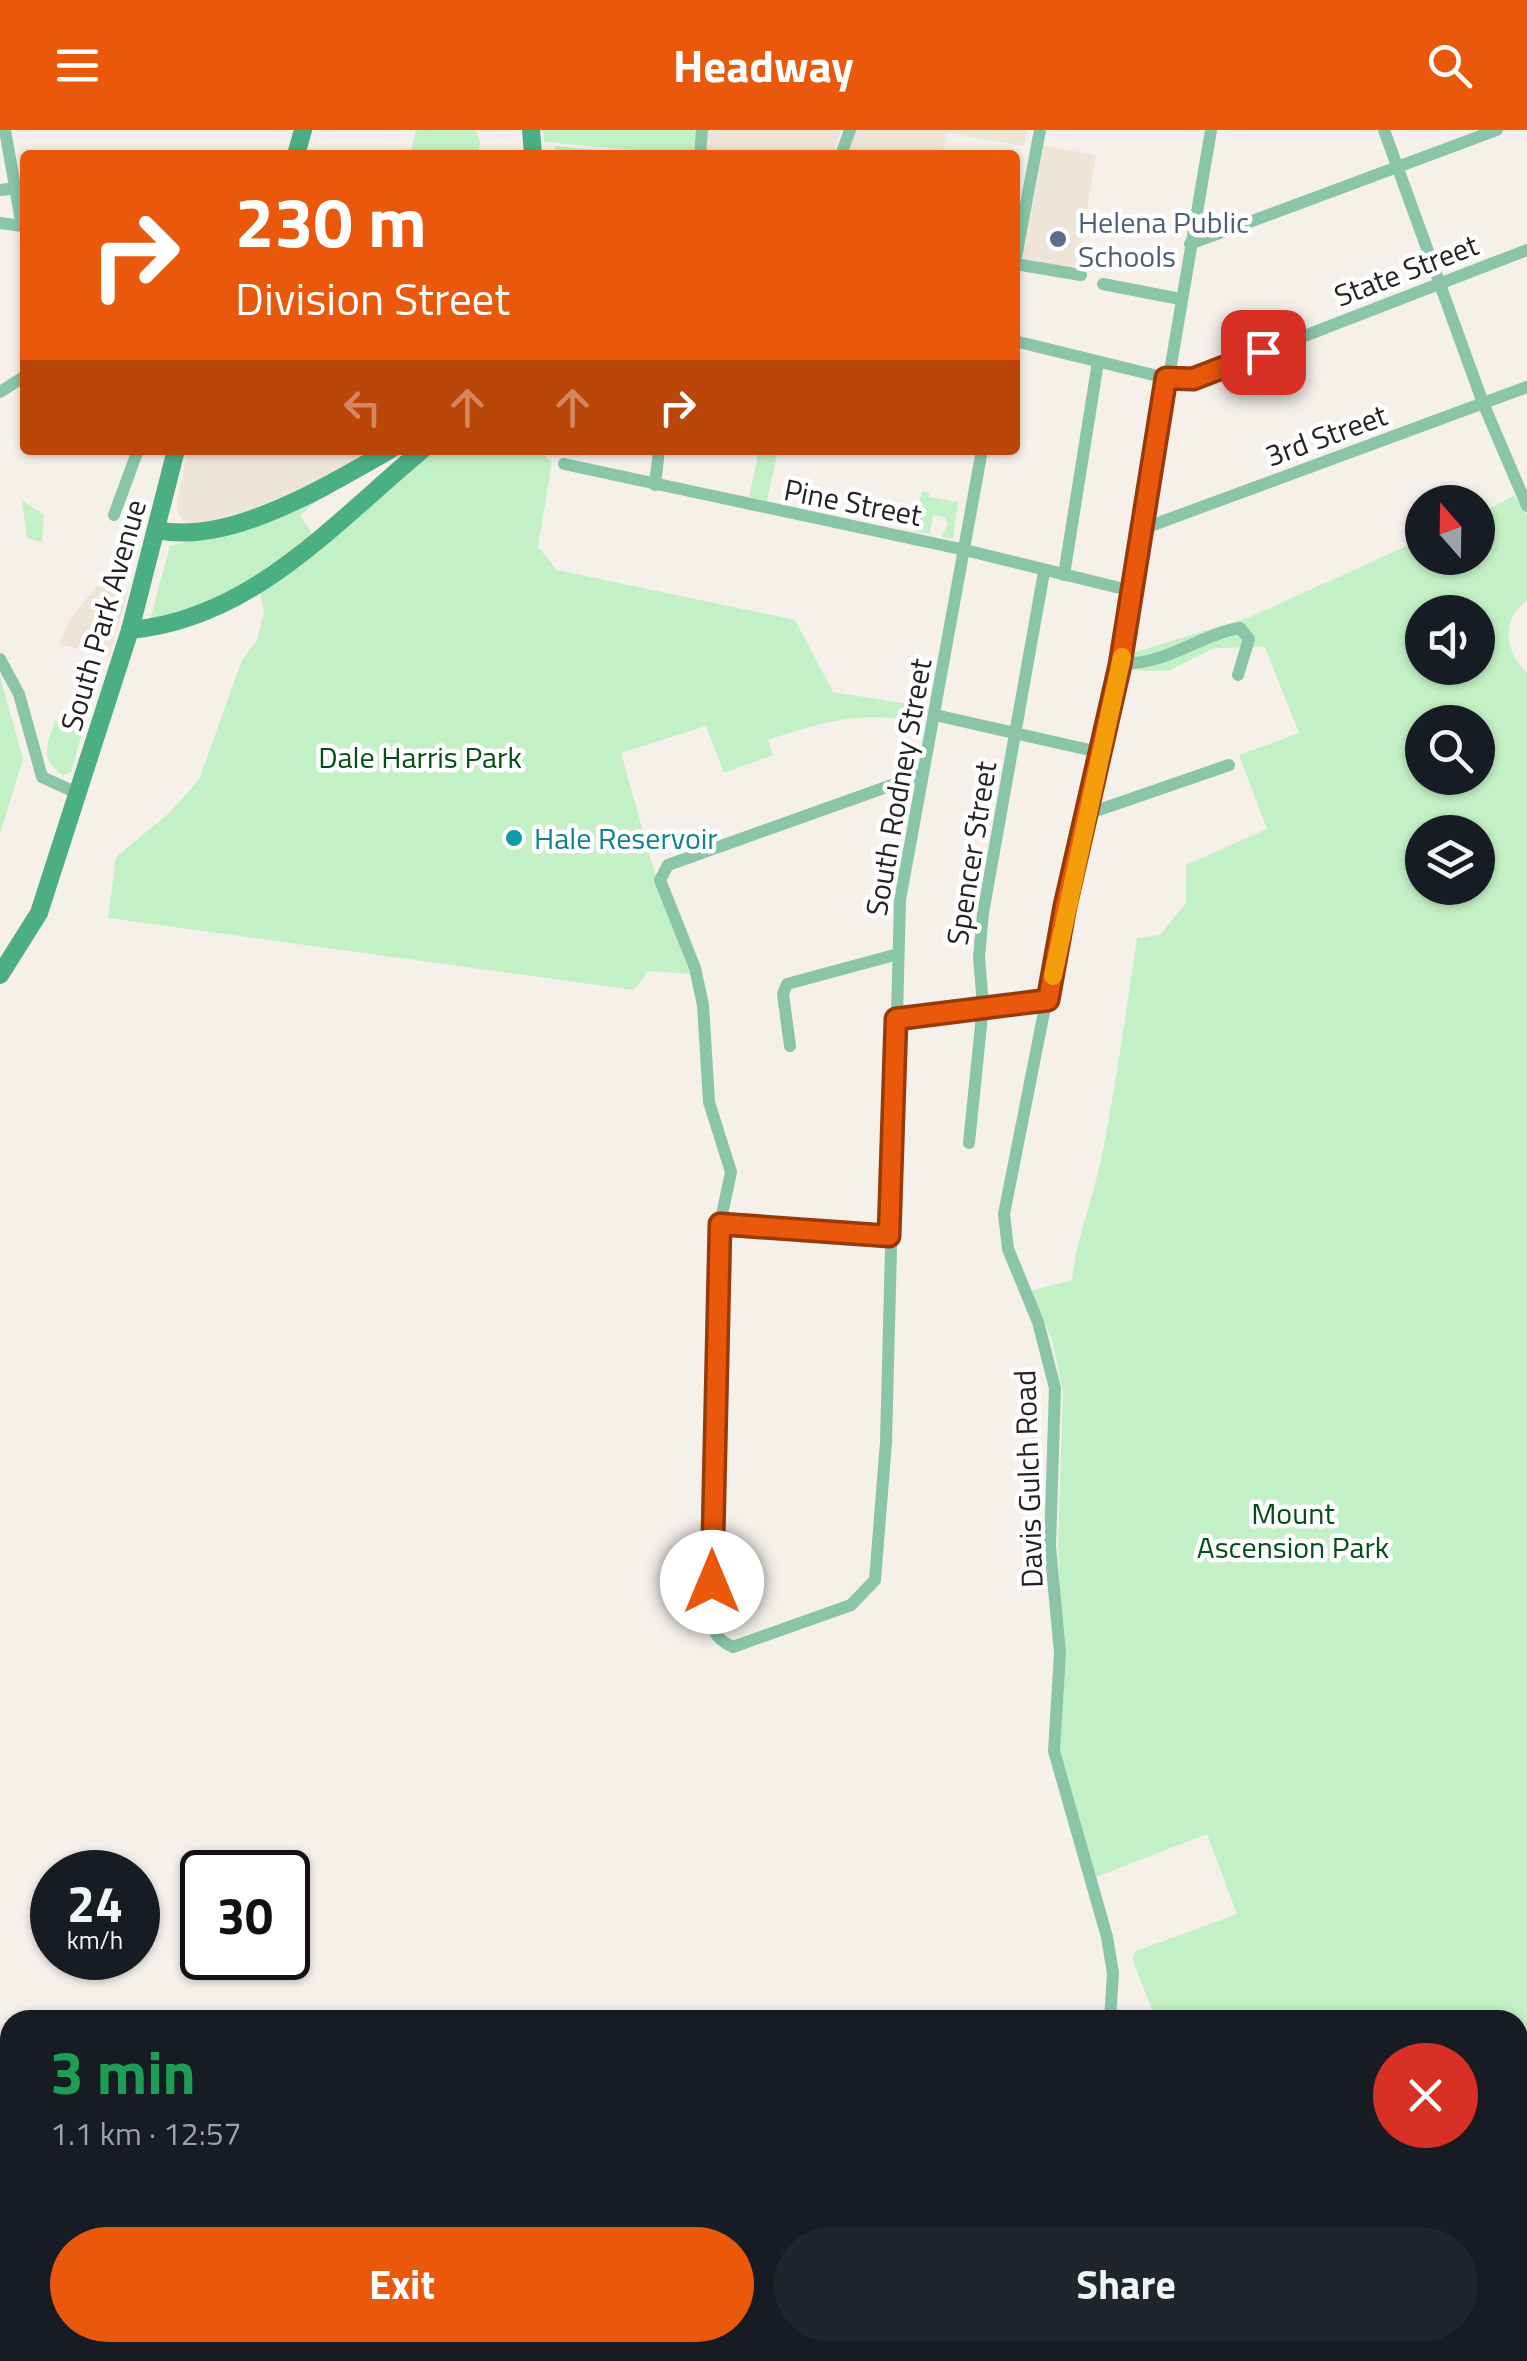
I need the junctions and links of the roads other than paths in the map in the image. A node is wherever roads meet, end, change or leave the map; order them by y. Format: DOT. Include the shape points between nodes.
graph roads {
  1 [pos="5,130"];
  2 [pos="1040,130"];
  3 [pos="1211,130"];
  4 [pos="1384,130"];
  5 [pos="1498,130"];
  6 [pos="1397,167"];
  7 [pos="20,215"];
  8 [pos="1020,236"];
  9 [pos="1190,244"];
  10 [pos="1527,250"];
  11 [pos="1020,264"];
  12 [pos="1080,275"];
  13 [pos="1103,284"];
  14 [pos="1438,284"];
  15 [pos="1180,299"];
  16 [pos="1020,343"];
  17 [pos="1098,362"];
  18 [pos="1166,378"];
  19 [pos="1527,386"];
  20 [pos="1483,403"];
  21 [pos="134,455"];
  22 [pos="175,455"];
  23 [pos="380,455"];
  24 [pos="416,455"];
  25 [pos="658,455"];
  26 [pos="980,455"];
  27 [pos="564,464"];
  28 [pos="655,484"];
  29 [pos="1527,506"];
  30 [pos="114,516"];
  31 [pos="1142,529"];
  32 [pos="158,530"];
  33 [pos="965,550"];
  34 [pos="1044,572"];
  35 [pos="1064,575"];
  36 [pos="1132,592"];
  37 [pos="130,630"];
  38 [pos="0,659"];
  39 [pos="1120,663"];
  40 [pos="1238,676"];
  41 [pos="935,715"];
  42 [pos="1015,732"];
  43 [pos="1103,753"];
  44 [pos="1229,765"];
  45 [pos="923,774"];
  46 [pos="77,793"];
  47 [pos="1086,814"];
  48 [pos="898,954"];
  49 [pos="0,975"];
  50 [pos="1048,1000"];
  51 [pos="984,1006"];
  52 [pos="896,1019"];
  53 [pos="790,1046"];
  54 [pos="969,1144"];
  55 [pos="720,1224"];
  56 [pos="889,1236"];
  57 [pos="1111,2010"];
  1 -- 7 [label="street, bridge"];
  2 -- 8 [label="street"];
  3 -- 9 [label="street, Davis Gulch Road"];
  4 -- 6 [label="street"];
  5 -- 6 [label="street"];
  6 -- 9 [label="street"];
  6 -- 14 [label="street"];
  9 -- 15 [label="street, Davis Gulch Road"];
  10 -- 14 [label="street, State Street"];
  11 -- 12 [label="street"];
  13 -- 15 [label="street"];
  14 -- 18 [label="street, State Street" via="1193,379"];
  14 -- 20 [label="street"];
  15 -- 18 [label="street, Davis Gulch Road"];
  16 -- 17 [label="street, State Street"];
  17 -- 18 [label="street, State Street"];
  17 -- 35 [label="street"];
  18 -- 31 [label="street, Davis Gulch Road"];
  19 -- 20 [label="street, 3rd Street"];
  20 -- 29 [label="street"];
  20 -- 31 [label="street, 3rd Street"];
  21 -- 30 [label="street"];
  22 -- 32 [label="street, South Park Avenue"];
  23 -- 32 [label="street" via="268,512 207,532"];
  24 -- 37 [label="street" via="268,578 189,618"];
  25 -- 28 [label="street"];
  26 -- 33 [label="street, South Rodney Street"];
  27 -- 28 [label="street, Pine Street"];
  28 -- 33 [label="street, Pine Street"];
  31 -- 36 [label="street, Davis Gulch Road"];
  32 -- 37 [label="street, South Park Avenue"];
  33 -- 34 [label="street, Pine Street"];
  33 -- 41 [label="street, South Rodney Street"];
  34 -- 35 [label="street, Pine Street"];
  34 -- 42 [label="street, Spencer Street"];
  35 -- 36 [label="street, Pine Street"];
  36 -- 39 [label="street, Davis Gulch Road"];
  37 -- 46 [label="street, South Park Avenue"];
  38 -- 46 [label="street" via="13,680 42,777"];
  39 -- 40 [label="street" via="1141,664 1240,628 1248,639"];
  39 -- 43 [label="street, Davis Gulch Road"];
  41 -- 42 [label="street"];
  41 -- 45 [label="street, South Rodney Street"];
  42 -- 43 [label="street"];
  42 -- 51 [label="street, Spencer Street" via="983,913"];
  43 -- 47 [label="street, Davis Gulch Road"];
  44 -- 47 [label="street"];
  45 -- 48 [label="street, South Rodney Street" via="900,900"];
  45 -- 55 [label="street" via="668,865 660,880 695,968 702,1005 709,1102 731,1172"];
  46 -- 49 [label="street, South Park Avenue" via="39,914"];
  47 -- 50 [label="street, Davis Gulch Road"];
  48 -- 52 [label="street, South Rodney Street"];
  48 -- 53 [label="street" via="787,984"];
  50 -- 51 [label="street"];
  50 -- 57 [label="street, Davis Gulch Road" via="1004,1224 1055,1388 1050,1546 1060,1653 1054,1751 1107,1937 1114,1973"];
  51 -- 52 [label="street"];
  51 -- 54 [label="street, Spencer Street"];
  52 -- 56 [label="street, South Rodney Street"];
  55 -- 56 [label="street"];
  55 -- 56 [label="street, South Rodney Street" via="712,1628 718,1640 733,1646 851,1605 875,1580"];
}
